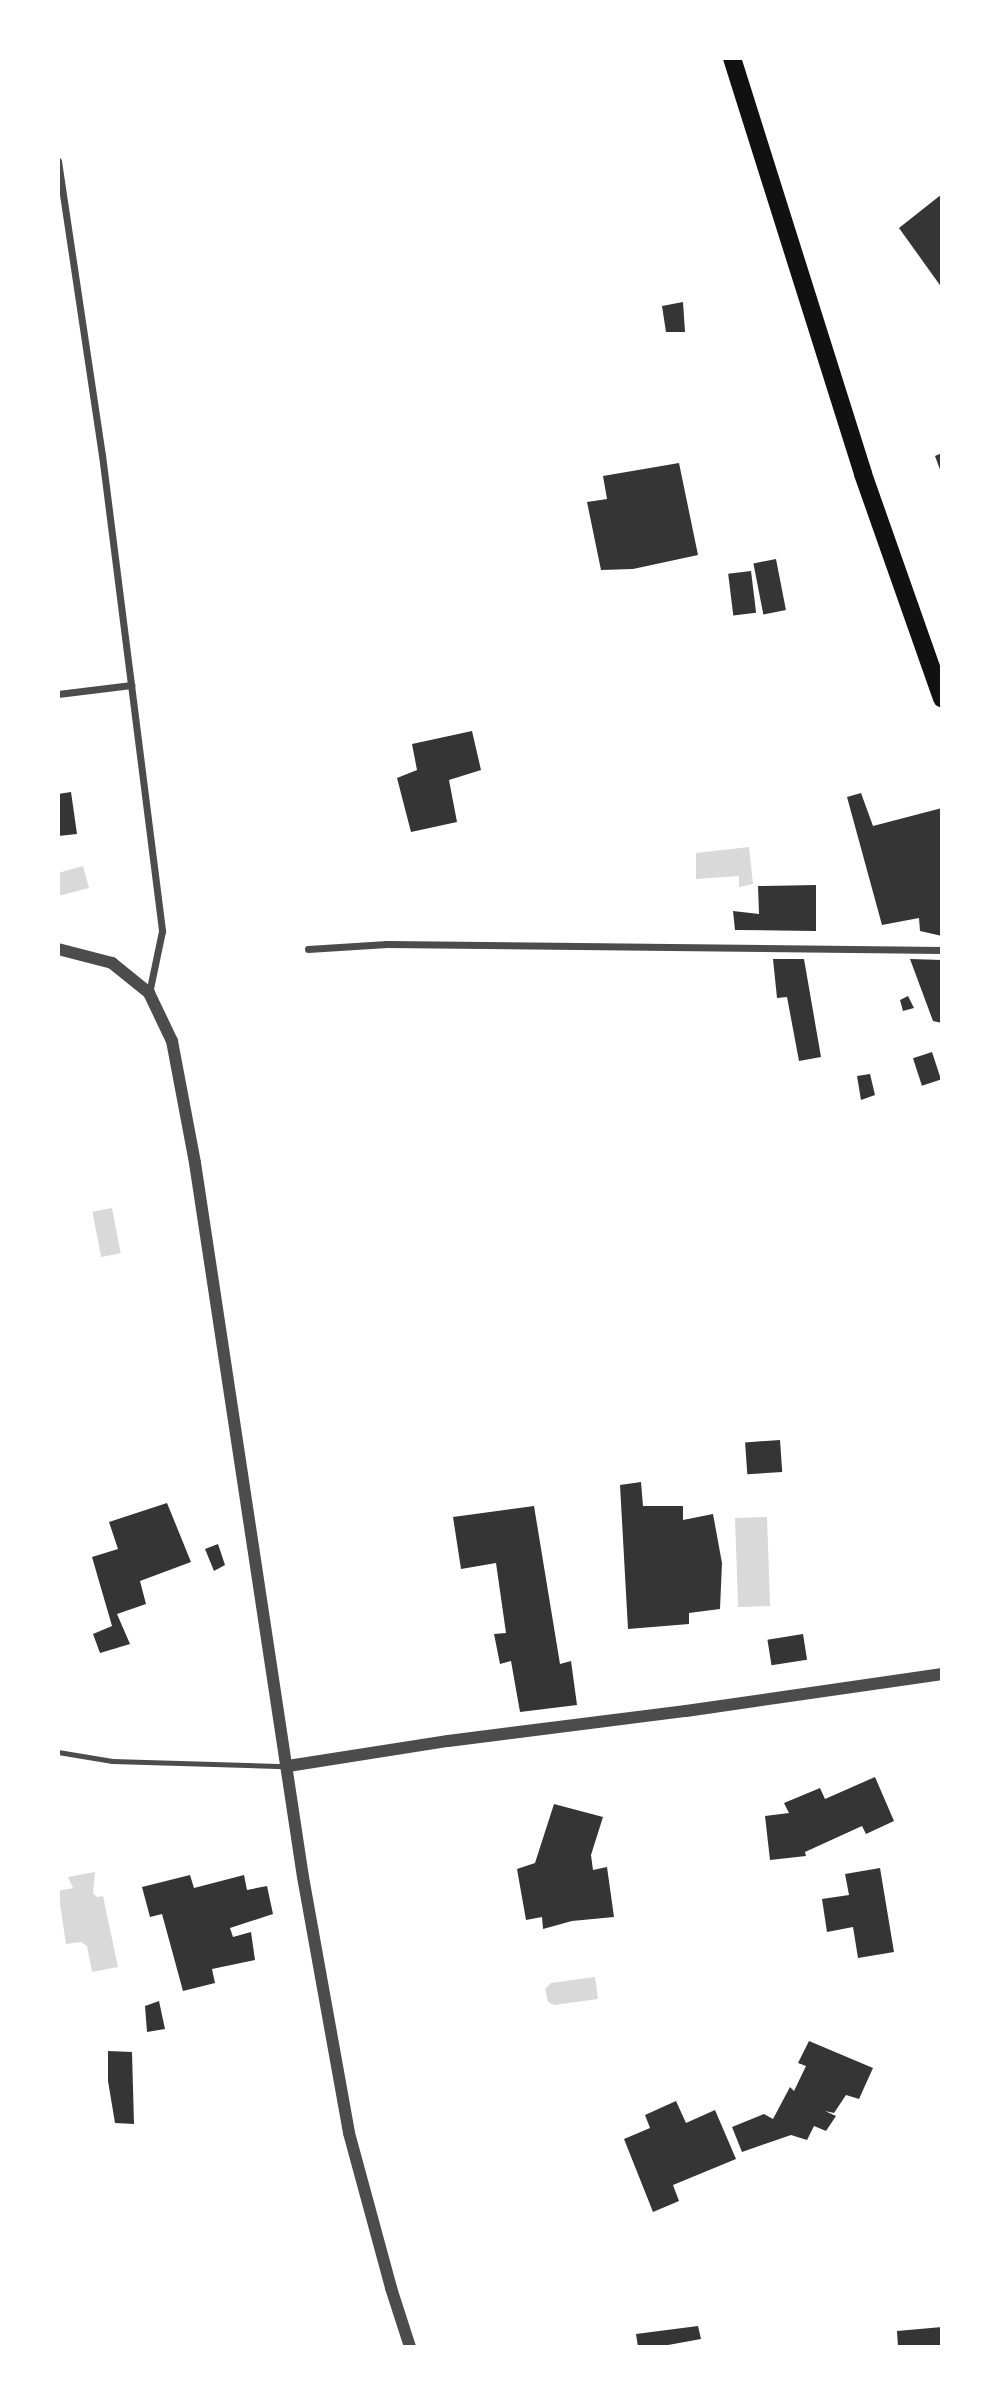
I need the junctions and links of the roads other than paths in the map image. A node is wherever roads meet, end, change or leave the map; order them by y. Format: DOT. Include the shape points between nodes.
graph roads {
  1 [pos="732,58"];
  2 [pos="58,162"];
  3 [pos="131,685"];
  4 [pos="58,694"];
  5 [pos="942,698"];
  6 [pos="58,949"];
  7 [pos="308,949"];
  8 [pos="942,950"];
  9 [pos="149,993"];
  10 [pos="942,1674"];
  11 [pos="58,1752"];
  12 [pos="288,1766"];
  13 [pos="410,2347"];
  1 -- 5 [label="main road" via="863,474"];
  2 -- 3 [label="street" via="103,455"];
  3 -- 4 [label="street"];
  3 -- 9 [label="street" via="162,931"];
  6 -- 9 [label="street" via="112,963"];
  7 -- 8 [label="street" via="387,944"];
  9 -- 12 [label="street" via="172,1041 195,1163"];
  10 -- 12 [label="street"];
  11 -- 12 [label="lane" via="112,1761"];
  12 -- 13 [label="street" via="349,2133"];
}
